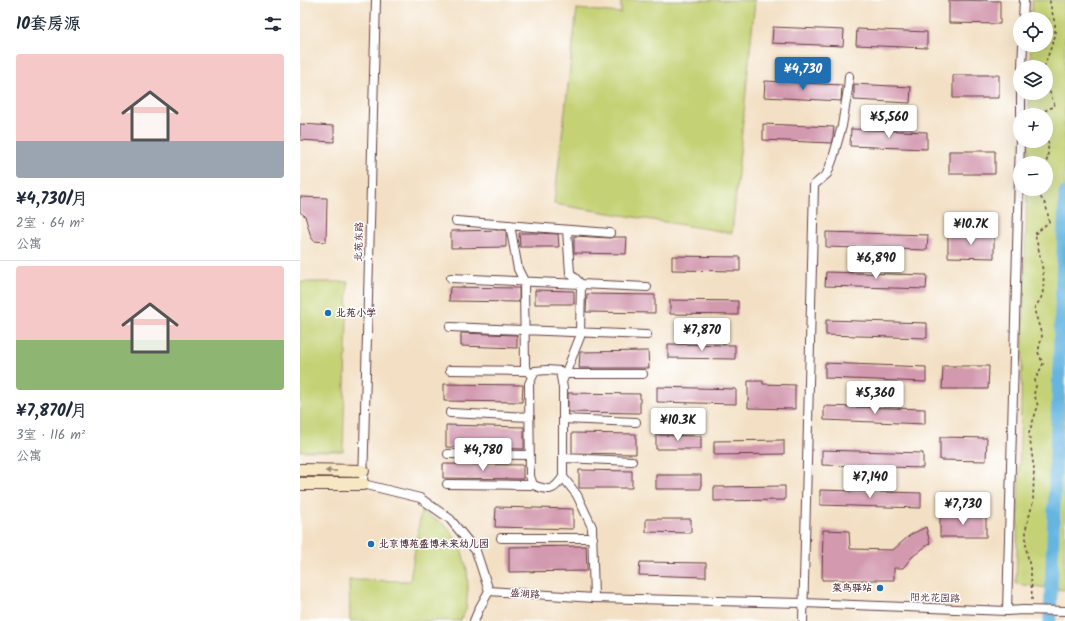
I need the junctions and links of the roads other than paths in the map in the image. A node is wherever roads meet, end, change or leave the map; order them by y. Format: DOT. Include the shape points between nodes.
graph roads {
  1 [pos="376,0"];
  2 [pos="1024,0"];
  3 [pos="1023,12"];
  4 [pos="849,76"];
  5 [pos="1020,148"];
  6 [pos="456,221"];
  7 [pos="510,225"];
  8 [pos="567,230"];
  9 [pos="610,233"];
  10 [pos="451,278"];
  11 [pos="524,281"];
  12 [pos="581,284"];
  13 [pos="647,287"];
  14 [pos="450,327"];
  15 [pos="525,330"];
  16 [pos="580,333"];
  17 [pos="647,336"];
  18 [pos="450,370"];
  19 [pos="530,374"];
  20 [pos="643,374"];
  21 [pos="563,378"];
  22 [pos="450,413"];
  23 [pos="530,417"];
  24 [pos="563,419"];
  25 [pos="636,422"];
  26 [pos="448,454"];
  27 [pos="530,455"];
  28 [pos="563,458"];
  29 [pos="632,461"];
  30 [pos="300,470"];
  31 [pos="363,472"];
  32 [pos="563,477"];
  33 [pos="300,484"];
  34 [pos="362,484"];
  35 [pos="447,484"];
  36 [pos="533,485"];
  37 [pos="501,538"];
  38 [pos="592,538"];
  39 [pos="489,592"];
  40 [pos="594,598"];
  41 [pos="803,603"];
  42 [pos="1007,611"];
  43 [pos="1065,611"];
  44 [pos="474,621"];
  45 [pos="479,621"];
  46 [pos="803,621"];
  1 -- 31 [label="street, 北苑东路"];
  2 -- 3 [label="street"];
  4 -- 41 [label="street" via="842,126 833,158 827,174 814,185"];
  5 -- 42 [label="street"];
  6 -- 7 [label="street"];
  7 -- 8 [label="street"];
  7 -- 11 [label="street" via="518,269"];
  8 -- 9 [label="street"];
  8 -- 12 [label="street" via="570,272"];
  10 -- 11 [label="street"];
  11 -- 12 [label="street"];
  11 -- 15 [label="street"];
  12 -- 13 [label="street"];
  12 -- 16 [label="street"];
  14 -- 15 [label="street"];
  15 -- 16 [label="street"];
  15 -- 19 [label="street" via="525,367"];
  16 -- 17 [label="street"];
  16 -- 21 [label="street"];
  18 -- 19 [label="street"];
  19 -- 21 [label="street" via="535,371 560,371"];
  19 -- 23 [label="street"];
  20 -- 21 [label="street"];
  21 -- 24 [label="street"];
  22 -- 23 [label="street"];
  23 -- 27 [label="street"];
  24 -- 25 [label="street"];
  24 -- 28 [label="street"];
  26 -- 27 [label="street"];
  27 -- 36 [label="street" via="530,476"];
  28 -- 29 [label="street"];
  28 -- 32 [label="street"];
  31 -- 30 [label="main road, one-way"];
  31 -- 34 [label="street, 北苑东路"];
  32 -- 36 [label="street" via="551,489"];
  32 -- 38 [label="street" via="577,495 592,527"];
  33 -- 34 [label="main road"];
  34 -- 39 [label="street" via="420,498 450,519 476,551"];
  35 -- 36 [label="street"];
  37 -- 38 [label="street"];
  38 -- 40 [label="street"];
  39 -- 40 [label="street, 盛湖路"];
  39 -- 44 [label="street"];
  39 -- 45 [label="street"];
  40 -- 41 [label="street, 盛湖路"];
  41 -- 42 [label="street, 阳光花园路"];
  41 -- 46 [label="street"];
  42 -- 43 [label="street, 阳光花园路"];
}
